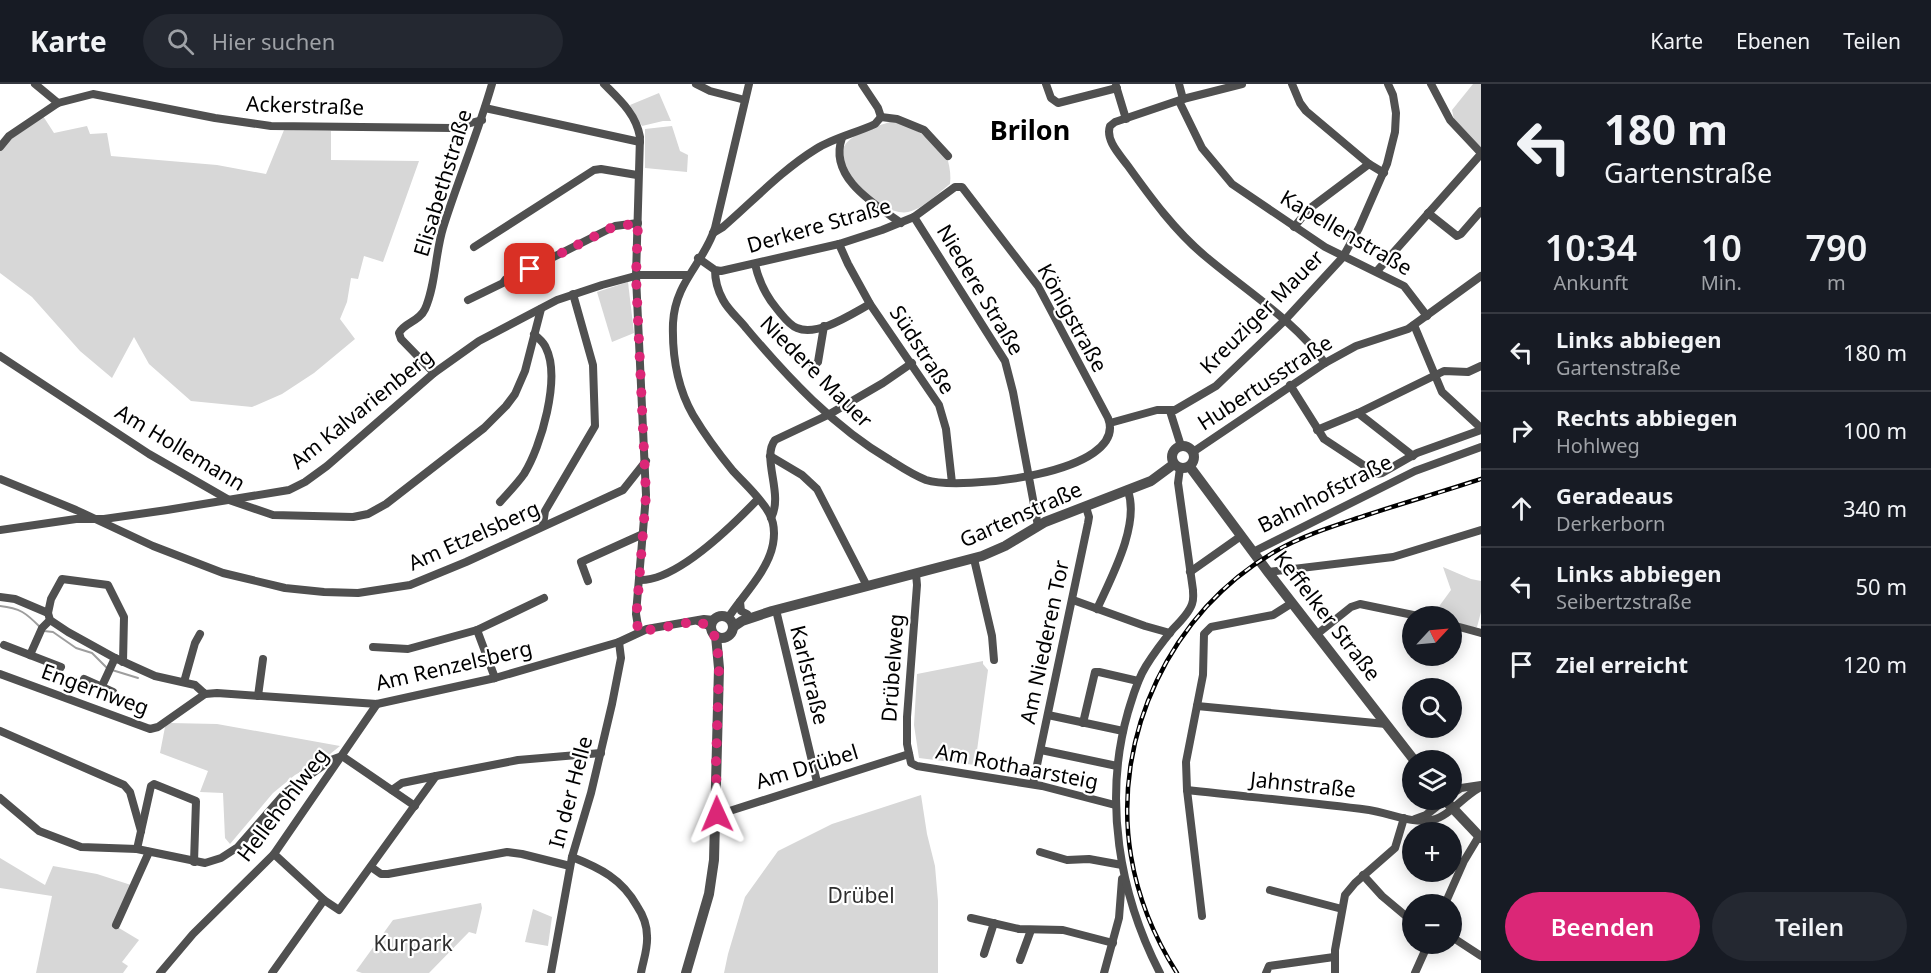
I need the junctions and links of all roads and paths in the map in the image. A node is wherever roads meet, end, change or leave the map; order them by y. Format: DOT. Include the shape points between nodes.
graph roads {
  1 [pos="35,84"];
  2 [pos="492,84"];
  3 [pos="604,84"];
  4 [pos="696,84"];
  5 [pos="749,84"];
  6 [pos="862,84"];
  7 [pos="1046,84"];
  8 [pos="1179,84"];
  9 [pos="1242,84"];
  10 [pos="1292,84"];
  11 [pos="1388,84"];
  12 [pos="1431,84"];
  13 [pos="1116,86"];
  14 [pos="745,100"];
  15 [pos="1181,100"];
  16 [pos="58,103"];
  17 [pos="485,108"];
  18 [pos="881,117"];
  19 [pos="1126,119"];
  20 [pos="482,120"];
  21 [pos="842,138"];
  22 [pos="640,142"];
  23 [pos="0,147"];
  24 [pos="1481,154"];
  25 [pos="948,156"];
  26 [pos="1369,164"];
  27 [pos="1384,173"];
  28 [pos="637,175"];
  29 [pos="960,186"];
  30 [pos="1481,211"];
  31 [pos="1428,213"];
  32 [pos="914,217"];
  33 [pos="638,223"];
  34 [pos="901,223"];
  35 [pos="1294,227"];
  36 [pos="713,233"];
  37 [pos="839,244"];
  38 [pos="474,247"];
  39 [pos="1343,257"];
  40 [pos="698,258"];
  41 [pos="755,264"];
  42 [pos="714,270"];
  43 [pos="1378,272"];
  44 [pos="688,275"];
  45 [pos="636,276"];
  46 [pos="1481,276"];
  47 [pos="573,294"];
  48 [pos="468,300"];
  49 [pos="870,304"];
  50 [pos="541,309"];
  51 [pos="1426,316"];
  52 [pos="1284,321"];
  53 [pos="1414,325"];
  54 [pos="824,326"];
  55 [pos="534,334"];
  56 [pos="0,356"];
  57 [pos="912,363"];
  58 [pos="1325,363"];
  59 [pos="1481,366"];
  60 [pos="813,367"];
  61 [pos="434,373"];
  62 [pos="1435,376"];
  63 [pos="1290,385"];
  64 [pos="1170,411"];
  65 [pos="1358,413"];
  66 [pos="828,415"];
  67 [pos="1110,423"];
  68 [pos="1481,429"];
  69 [pos="1317,430"];
  70 [pos="1181,446"];
  71 [pos="1481,447"];
  72 [pos="1193,452"];
  73 [pos="770,456"];
  74 [pos="1413,456"];
  75 [pos="646,461"];
  76 [pos="1182,466"];
  77 [pos="1027,476"];
  78 [pos="0,479"];
  79 [pos="952,483"];
  80 [pos="1128,491"];
  81 [pos="758,499"];
  82 [pos="229,500"];
  83 [pos="500,502"];
  84 [pos="1086,507"];
  85 [pos="771,518"];
  86 [pos="95,519"];
  87 [pos="543,525"];
  88 [pos="1038,526"];
  89 [pos="0,530"];
  90 [pos="1481,530"];
  91 [pos="643,534"];
  92 [pos="1241,536"];
  93 [pos="1253,552"];
  94 [pos="974,559"];
  95 [pos="1190,572"];
  96 [pos="1268,572"];
  97 [pos="916,574"];
  98 [pos="639,580"];
  99 [pos="588,582"];
  100 [pos="867,586"];
  101 [pos="0,597"];
  102 [pos="544,598"];
  103 [pos="740,600"];
  104 [pos="1073,600"];
  105 [pos="1292,603"];
  106 [pos="1097,609"];
  107 [pos="774,611"];
  108 [pos="1402,613"];
  109 [pos="747,614"];
  110 [pos="49,616"];
  111 [pos="730,625"];
  112 [pos="714,628"];
  113 [pos="1462,628"];
  114 [pos="477,630"];
  115 [pos="639,632"];
  116 [pos="1170,633"];
  117 [pos="1481,633"];
  118 [pos="200,634"];
  119 [pos="1316,635"];
  120 [pos="619,642"];
  121 [pos="4,645"];
  122 [pos="373,647"];
  123 [pos="30,655"];
  124 [pos="263,659"];
  125 [pos="119,660"];
  126 [pos="994,660"];
  127 [pos="61,667"];
  128 [pos="719,668"];
  129 [pos="0,674"];
  130 [pos="495,678"];
  131 [pos="84,679"];
  132 [pos="1138,681"];
  133 [pos="184,682"];
  134 [pos="102,686"];
  135 [pos="113,692"];
  136 [pos="205,694"];
  137 [pos="258,696"];
  138 [pos="377,704"];
  139 [pos="1197,706"];
  140 [pos="1048,715"];
  141 [pos="1083,723"];
  142 [pos="1386,724"];
  143 [pos="0,731"];
  144 [pos="1123,731"];
  145 [pos="1041,750"];
  146 [pos="1406,750"];
  147 [pos="601,753"];
  148 [pos="909,754"];
  149 [pos="342,756"];
  150 [pos="912,764"];
  151 [pos="1117,766"];
  152 [pos="436,777"];
  153 [pos="817,782"];
  154 [pos="1033,784"];
  155 [pos="1481,786"];
  156 [pos="1462,788"];
  157 [pos="392,790"];
  158 [pos="1187,790"];
  159 [pos="1462,796"];
  160 [pos="0,798"];
  161 [pos="1115,805"];
  162 [pos="415,806"];
  163 [pos="1442,810"];
  164 [pos="1455,810"];
  165 [pos="717,814"];
  166 [pos="1404,818"];
  167 [pos="141,831"];
  168 [pos="1480,837"];
  169 [pos="137,849"];
  170 [pos="149,852"];
  171 [pos="1040,852"];
  172 [pos="274,854"];
  173 [pos="572,857"];
  174 [pos="194,862"];
  175 [pos="1122,865"];
  176 [pos="570,866"];
  177 [pos="371,867"];
  178 [pos="1364,875"];
  179 [pos="1270,890"];
  180 [pos="1449,894"];
  181 [pos="324,900"];
  182 [pos="1342,909"];
  183 [pos="1402,913"];
  184 [pos="1202,916"];
  185 [pos="971,918"];
  186 [pos="994,923"];
  187 [pos="116,925"];
  188 [pos="1031,930"];
  189 [pos="1113,943"];
  190 [pos="1462,944"];
  191 [pos="984,954"];
  192 [pos="1424,954"];
  193 [pos="1481,956"];
  194 [pos="1334,957"];
  195 [pos="1020,960"];
  196 [pos="160,973"];
  197 [pos="272,973"];
  198 [pos="551,973"];
  199 [pos="641,973"];
  200 [pos="686,973"];
  201 [pos="1104,973"];
  202 [pos="1160,973"];
  203 [pos="1266,973"];
  204 [pos="1335,973"];
  205 [pos="1415,973"];
  1 -- 16 [label="street"];
  2 -- 17 [label="street, Elisabethstraße"];
  3 -- 22 [label="street" via="632,116"];
  4 -- 14 [label="street"];
  5 -- 14 [label="street"];
  6 -- 18 [label="street"];
  7 -- 13 [label="street" via="1054,102 1061,103"];
  8 -- 15 [label="street, Kapellenstraße"];
  9 -- 15 [label="street"];
  10 -- 26 [label="street" via="1306,111"];
  11 -- 27 [label="street, Kreuziger Mauer" via="1396,113"];
  12 -- 24 [label="street" via="1450,120"];
  13 -- 19 [label="street"];
  14 -- 36 [label="street"];
  15 -- 19 [label="street"];
  15 -- 35 [label="street, Kapellenstraße" via="1202,148 1228,180"];
  16 -- 20 [label="street, Ackerstraße" via="97,94 271,126 452,128"];
  16 -- 23 [label="street, Ackerstraße" via="9,136"];
  17 -- 20 [label="street, Elisabethstraße"];
  17 -- 22 [label="street"];
  18 -- 21 [label="street" via="875,124"];
  18 -- 25 [label="street" via="926,131"];
  19 -- 52 [label="street" via="1110,126 1115,147 1173,224 1204,256"];
  20 -- 61 [label="street, Elisabethstraße" via="443,228 427,304 419,318 399,333"];
  21 -- 34 [label="street" via="839,153 845,175 853,186"];
  21 -- 36 [label="street" via="799,161"];
  22 -- 28 [label="street"];
  24 -- 31 [label="street"];
  26 -- 27 [label="street"];
  26 -- 35 [label="street" via="1309,209"];
  27 -- 39 [label="street, Kreuziger Mauer"];
  28 -- 33 [label="street"];
  28 -- 38 [label="street" via="594,170"];
  29 -- 32 [label="street, Derkere Straße"];
  29 -- 67 [label="street, Königstraße" via="1038,286"];
  30 -- 31 [label="street" via="1457,236"];
  31 -- 43 [label="street"];
  32 -- 34 [label="street, Derkere Straße"];
  32 -- 77 [label="street, Niedere Straße" via="1002,353 1012,384"];
  33 -- 45 [label="street"];
  33 -- 48 [label="street" via="611,228"];
  34 -- 37 [label="street, Derkere Straße"];
  35 -- 39 [label="street, Kapellenstraße"];
  36 -- 40 [label="street"];
  37 -- 41 [label="street, Derkere Straße"];
  37 -- 49 [label="street, Südstraße"];
  39 -- 43 [label="street, Kapellenstraße"];
  39 -- 52 [label="street, Kreuziger Mauer"];
  40 -- 42 [label="street"];
  40 -- 44 [label="street"];
  41 -- 42 [label="street, Derkere Straße"];
  41 -- 54 [label="street" via="765,294 791,325 802,330"];
  42 -- 66 [label="street, Niedere Mauer" via="728,308"];
  43 -- 51 [label="street, Kapellenstraße" via="1404,286"];
  44 -- 45 [label="street, Am Kalvarienberg"];
  44 -- 81 [label="street" via="674,312 676,372 682,392 712,443"];
  45 -- 47 [label="street, Am Kalvarienberg"];
  45 -- 75 [label="street"];
  46 -- 51 [label="street, Hubertusstraße"];
  47 -- 50 [label="street, Am Kalvarienberg"];
  47 -- 87 [label="street" via="593,364 596,424 545,511"];
  49 -- 54 [label="street"];
  49 -- 57 [label="street, Südstraße"];
  50 -- 55 [label="street, Am Hollemann"];
  50 -- 61 [label="street, Am Kalvarienberg" via="474,344"];
  51 -- 53 [label="street, Hubertusstraße"];
  52 -- 58 [label="street"];
  52 -- 64 [label="street, Kreuziger Mauer" via="1216,386"];
  53 -- 58 [label="street, Hubertusstraße" via="1356,346"];
  53 -- 62 [label="street"];
  54 -- 60 [label="street" via="818,362"];
  55 -- 82 [label="street, Am Hollemann" via="525,371 506,406 484,428 381,507 353,517 282,517"];
  55 -- 83 [label="street" via="548,354 548,407 526,470"];
  56 -- 82 [label="street, Am Hollemann" via="149,454"];
  57 -- 66 [label="street"];
  57 -- 79 [label="street, Südstraße" via="944,417"];
  58 -- 63 [label="street, Hubertusstraße"];
  59 -- 62 [label="street"];
  61 -- 82 [label="street, Am Kalvarienberg" via="305,482 285,491"];
  62 -- 65 [label="street"];
  62 -- 68 [label="street" via="1444,394"];
  63 -- 69 [label="street"];
  63 -- 72 [label="street, Hubertusstraße"];
  64 -- 67 [label="street" via="1153,411"];
  64 -- 70 [label="street"];
  65 -- 69 [label="street"];
  65 -- 74 [label="street"];
  66 -- 73 [label="street" via="778,437 771,445"];
  66 -- 79 [label="street, Niedere Mauer" via="873,450 927,480"];
  67 -- 77 [label="street, Niedere Mauer" via="1108,438 1095,453 1057,470"];
  68 -- 74 [label="street"];
  69 -- 74 [label="street" via="1327,441 1380,474"];
  70 -- 72 [label="street"];
  70 -- 76 [label="street" via="1173,452 1172,460"];
  71 -- 93 [label="street, Bahnhofstraße" via="1414,471"];
  72 -- 76 [label="street" via="1195,459"];
  73 -- 85 [label="street" via="776,502"];
  73 -- 100 [label="street" via="817,489"];
  75 -- 87 [label="street, Am Etzelsberg" via="623,490"];
  75 -- 91 [label="street"];
  76 -- 80 [label="street, Gartenstraße"];
  76 -- 92 [label="street, Bahnhofstraße"];
  76 -- 95 [label="street" via="1178,478"];
  77 -- 79 [label="street, Niedere Mauer"];
  77 -- 88 [label="street, Niedere Straße"];
  78 -- 86 [label="street, Am Etzelsberg"];
  80 -- 84 [label="street, Gartenstraße"];
  80 -- 106 [label="street" via="1131,505 1127,538"];
  81 -- 85 [label="street"];
  81 -- 98 [label="street" via="680,567 655,579"];
  82 -- 86 [label="street, Am Kalvarienberg"];
  84 -- 88 [label="street, Gartenstraße"];
  84 -- 104 [label="street, Am Niederen Tor" via="1089,519"];
  85 -- 103 [label="street" via="771,553"];
  86 -- 87 [label="street, Am Etzelsberg" via="223,573 285,588 358,593 420,581"];
  86 -- 89 [label="street, Am Kalvarienberg"];
  88 -- 94 [label="street, Gartenstraße"];
  90 -- 96 [label="street" via="1393,558"];
  91 -- 98 [label="street"];
  91 -- 99 [label="street" via="581,562"];
  92 -- 93 [label="street, Bahnhofstraße"];
  92 -- 95 [label="street"];
  93 -- 96 [label="street, Keffelker Straße"];
  94 -- 97 [label="street, Gartenstraße"];
  94 -- 126 [label="street"];
  95 -- 116 [label="street" via="1193,603"];
  96 -- 105 [label="street, Keffelker Straße"];
  97 -- 100 [label="street, Gartenstraße"];
  97 -- 148 [label="street, Drübelweg" via="907,726"];
  98 -- 115 [label="street"];
  100 -- 107 [label="street, Gartenstraße"];
  101 -- 110 [label="street, Am Renzelsberg" via="19,600"];
  102 -- 114 [label="street"];
  103 -- 109 [label="street" via="741,611"];
  103 -- 111 [label="street"];
  104 -- 106 [label="street"];
  104 -- 140 [label="street, Am Niederen Tor"];
  105 -- 119 [label="street, Keffelker Straße"];
  105 -- 139 [label="street" via="1276,614 1208,629 1204,634"];
  106 -- 116 [label="street"];
  107 -- 109 [label="street, Gartenstraße"];
  107 -- 111 [label="street, Gartenstraße"];
  107 -- 153 [label="street, Karlstraße"];
  108 -- 119 [label="street" via="1360,604"];
  109 -- 111 [label="street, Gartenstraße"];
  110 -- 123 [label="street"];
  110 -- 125 [label="street, Am Renzelsberg" via="68,632"];
  110 -- 125 [label="street" via="51,599 62,579 108,585 124,617"];
  111 -- 112 [label="street" via="719,616"];
  111 -- 112 [label="street" via="722,638"];
  111 -- 128 [label="street"];
  112 -- 115 [label="street" via="697,621"];
  112 -- 128 [label="street"];
  113 -- 117 [label="street"];
  114 -- 122 [label="street" via="408,649"];
  114 -- 130 [label="street"];
  115 -- 120 [label="street"];
  116 -- 132 [label="street"];
  118 -- 133 [label="street"];
  119 -- 142 [label="street, Keffelker Straße"];
  120 -- 130 [label="street, Am Renzelsberg"];
  120 -- 147 [label="street, In der Helle" via="621,658"];
  121 -- 123 [label="street"];
  123 -- 127 [label="street"];
  124 -- 137 [label="street"];
  125 -- 133 [label="street, Am Renzelsberg" via="155,676"];
  125 -- 134 [label="street"];
  128 -- 165 [label="street"];
  129 -- 136 [label="street, Engernweg" via="150,729"];
  130 -- 138 [label="street, Am Renzelsberg"];
  131 -- 134 [label="street"];
  132 -- 141 [label="street" via="1095,672"];
  132 -- 144 [label="street"];
  133 -- 136 [label="street, Am Renzelsberg"];
  134 -- 135 [label="street"];
  136 -- 137 [label="street, Am Renzelsberg"];
  137 -- 138 [label="street, Am Renzelsberg"];
  138 -- 149 [label="street, Hellehohlweg"];
  139 -- 142 [label="street"];
  139 -- 158 [label="street" via="1186,756"];
  140 -- 141 [label="street"];
  140 -- 145 [label="street, Am Niederen Tor"];
  141 -- 144 [label="street"];
  142 -- 146 [label="street, Keffelker Straße"];
  143 -- 167 [label="street" via="124,785 130,792"];
  144 -- 151 [label="street"];
  145 -- 151 [label="street"];
  145 -- 154 [label="street, Am Niederen Tor"];
  147 -- 152 [label="street" via="518,760"];
  147 -- 173 [label="street, In der Helle"];
  148 -- 150 [label="street, Drübelweg"];
  148 -- 153 [label="street, Am Drübel"];
  149 -- 157 [label="street"];
  149 -- 172 [label="street, Hellehohlweg"];
  149 -- 174 [label="street" via="286,792 238,847 215,861"];
  150 -- 154 [label="street, Am Rothaarsteig"];
  151 -- 161 [label="street"];
  152 -- 157 [label="street" via="402,783"];
  152 -- 162 [label="street"];
  153 -- 165 [label="street, Am Drübel"];
  154 -- 161 [label="street, Am Rothaarsteig"];
  155 -- 156 [label="street"];
  155 -- 159 [label="street, Jahnstraße"];
  157 -- 162 [label="street"];
  158 -- 166 [label="street, Jahnstraße" via="1371,810"];
  158 -- 184 [label="street"];
  160 -- 169 [label="street" via="42,833 85,848"];
  161 -- 175 [label="street"];
  162 -- 177 [label="street"];
  163 -- 166 [label="street, Jahnstraße" via="1436,819"];
  164 -- 168 [label="street"];
  165 -- 200 [label="street" via="710,894"];
  166 -- 178 [label="street" via="1395,848"];
  167 -- 169 [label="street"];
  167 -- 174 [label="street" via="152,785 195,800"];
  168 -- 180 [label="street"];
  169 -- 170 [label="street"];
  170 -- 174 [label="street"];
  170 -- 187 [label="street"];
  171 -- 175 [label="street" via="1067,860"];
  172 -- 181 [label="street"];
  172 -- 196 [label="street, Hellehohlweg" via="192,934"];
  173 -- 176 [label="street, In der Helle"];
  173 -- 199 [label="street" via="615,878 638,907 648,937"];
  175 -- 189 [label="street" via="1122,900"];
  175 -- 202 [label="street" via="1140,927"];
  176 -- 177 [label="street" via="507,852 388,874"];
  176 -- 198 [label="street, In der Helle"];
  177 -- 181 [label="street" via="340,909"];
  178 -- 182 [label="street" via="1348,890"];
  178 -- 183 [label="street"];
  179 -- 182 [label="street"];
  181 -- 197 [label="street"];
  182 -- 194 [label="street"];
  185 -- 186 [label="street"];
  186 -- 188 [label="street"];
  186 -- 191 [label="street"];
  188 -- 189 [label="street" via="1062,930"];
  188 -- 195 [label="street"];
  189 -- 201 [label="street"];
  190 -- 193 [label="street"];
  192 -- 205 [label="street"];
  194 -- 203 [label="street" via="1269,966"];
  194 -- 204 [label="street"];
}
